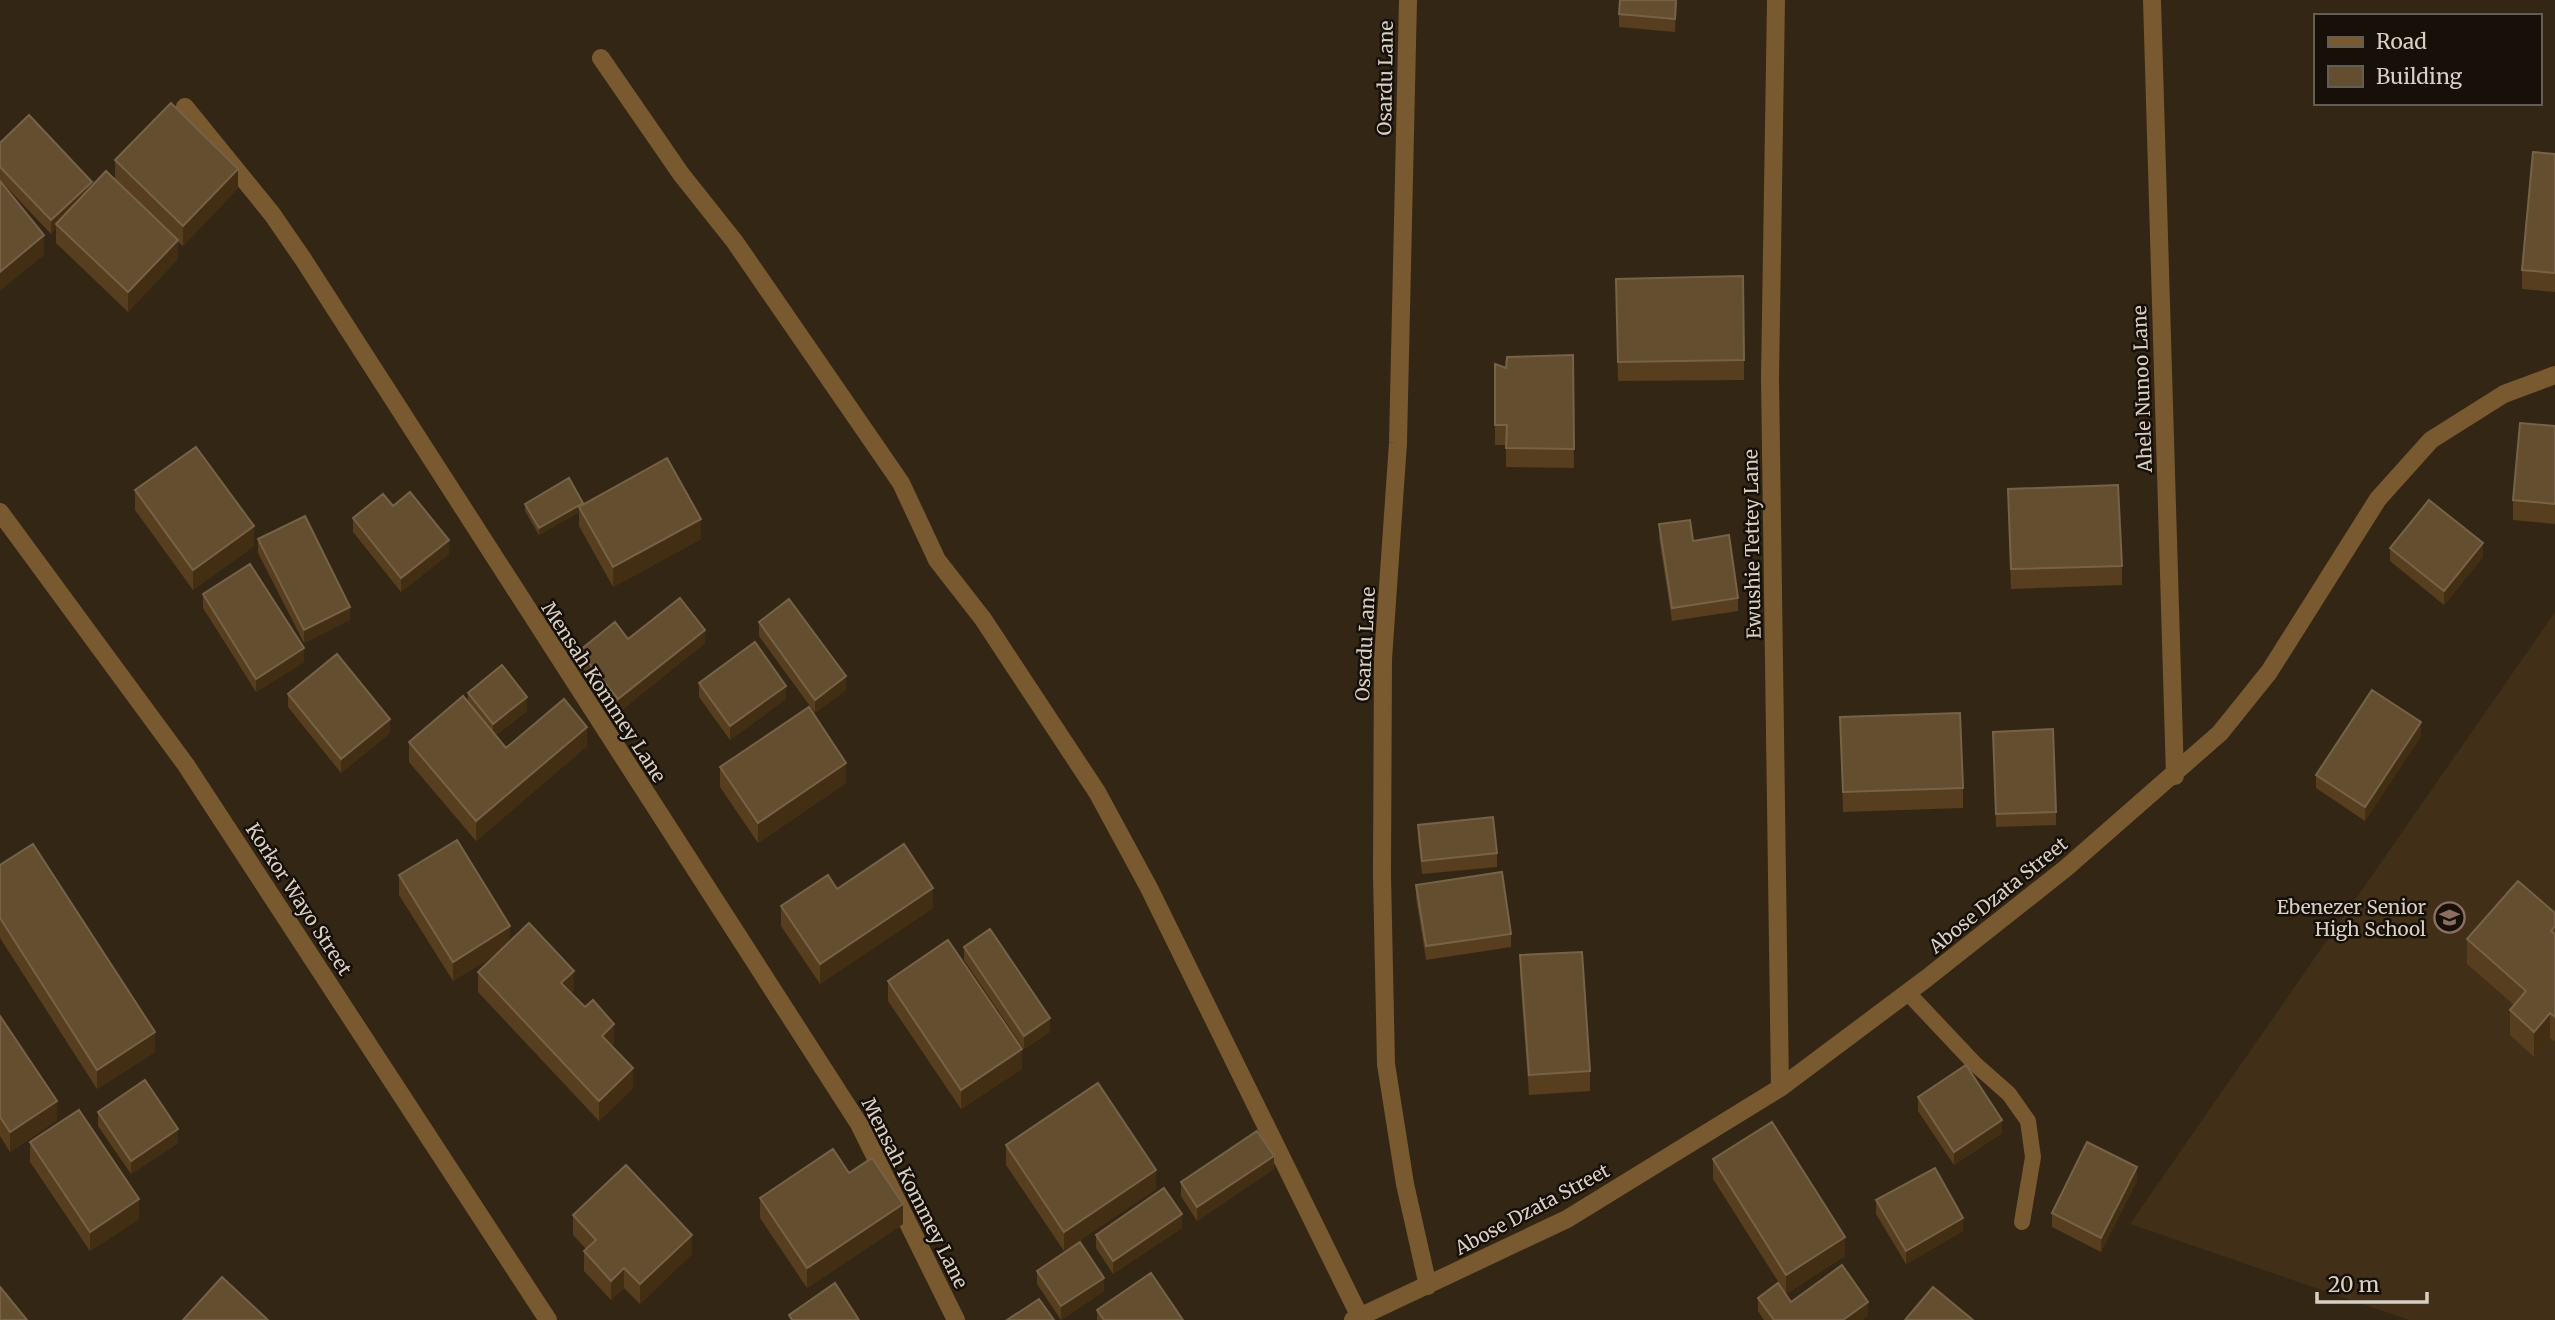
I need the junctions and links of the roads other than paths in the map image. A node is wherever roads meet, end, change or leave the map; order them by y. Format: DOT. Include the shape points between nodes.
graph roads {
  1 [pos="1408,0"];
  2 [pos="1776,0"];
  3 [pos="2152,0"];
  4 [pos="601,58"];
  5 [pos="185,107"];
  6 [pos="2555,375"];
  7 [pos="0,512"];
  8 [pos="2175,776"];
  9 [pos="1908,993"];
  10 [pos="1780,1088"];
  11 [pos="2022,1222"];
  12 [pos="1428,1286"];
  13 [pos="1357,1318"];
  14 [pos="548,1320"];
  15 [pos="956,1320"];
  1 -- 12 [label="street, Osardu Lane" via="1398,443 1383,659 1381,875 1387,1064 1405,1184"];
  2 -- 10 [label="street, Ewushie Tettey Lane" via="1770,377"];
  3 -- 8 [label="street, Ahele Nunoo Lane"];
  4 -- 13 [label="street" via="681,174 736,242 901,483 937,560 983,619 1097,792 1149,888"];
  5 -- 15 [label="street, Mensah Kommey Lane" via="295,247 859,1124"];
  6 -- 8 [label="street, Abose Dzata Street" via="2504,394 2431,440 2378,499 2269,672 2220,733"];
  7 -- 14 [label="street, Korkor Wayo Street" via="186,765"];
  8 -- 9 [label="street, Abose Dzata Street"];
  9 -- 10 [label="street, Abose Dzata Street"];
  9 -- 11 [label="lane" via="1975,1065 2009,1094 2028,1121 2033,1157"];
  10 -- 12 [label="street, Abose Dzata Street" via="1567,1219"];
  12 -- 13 [label="street, Abose Dzata Street"];
}
